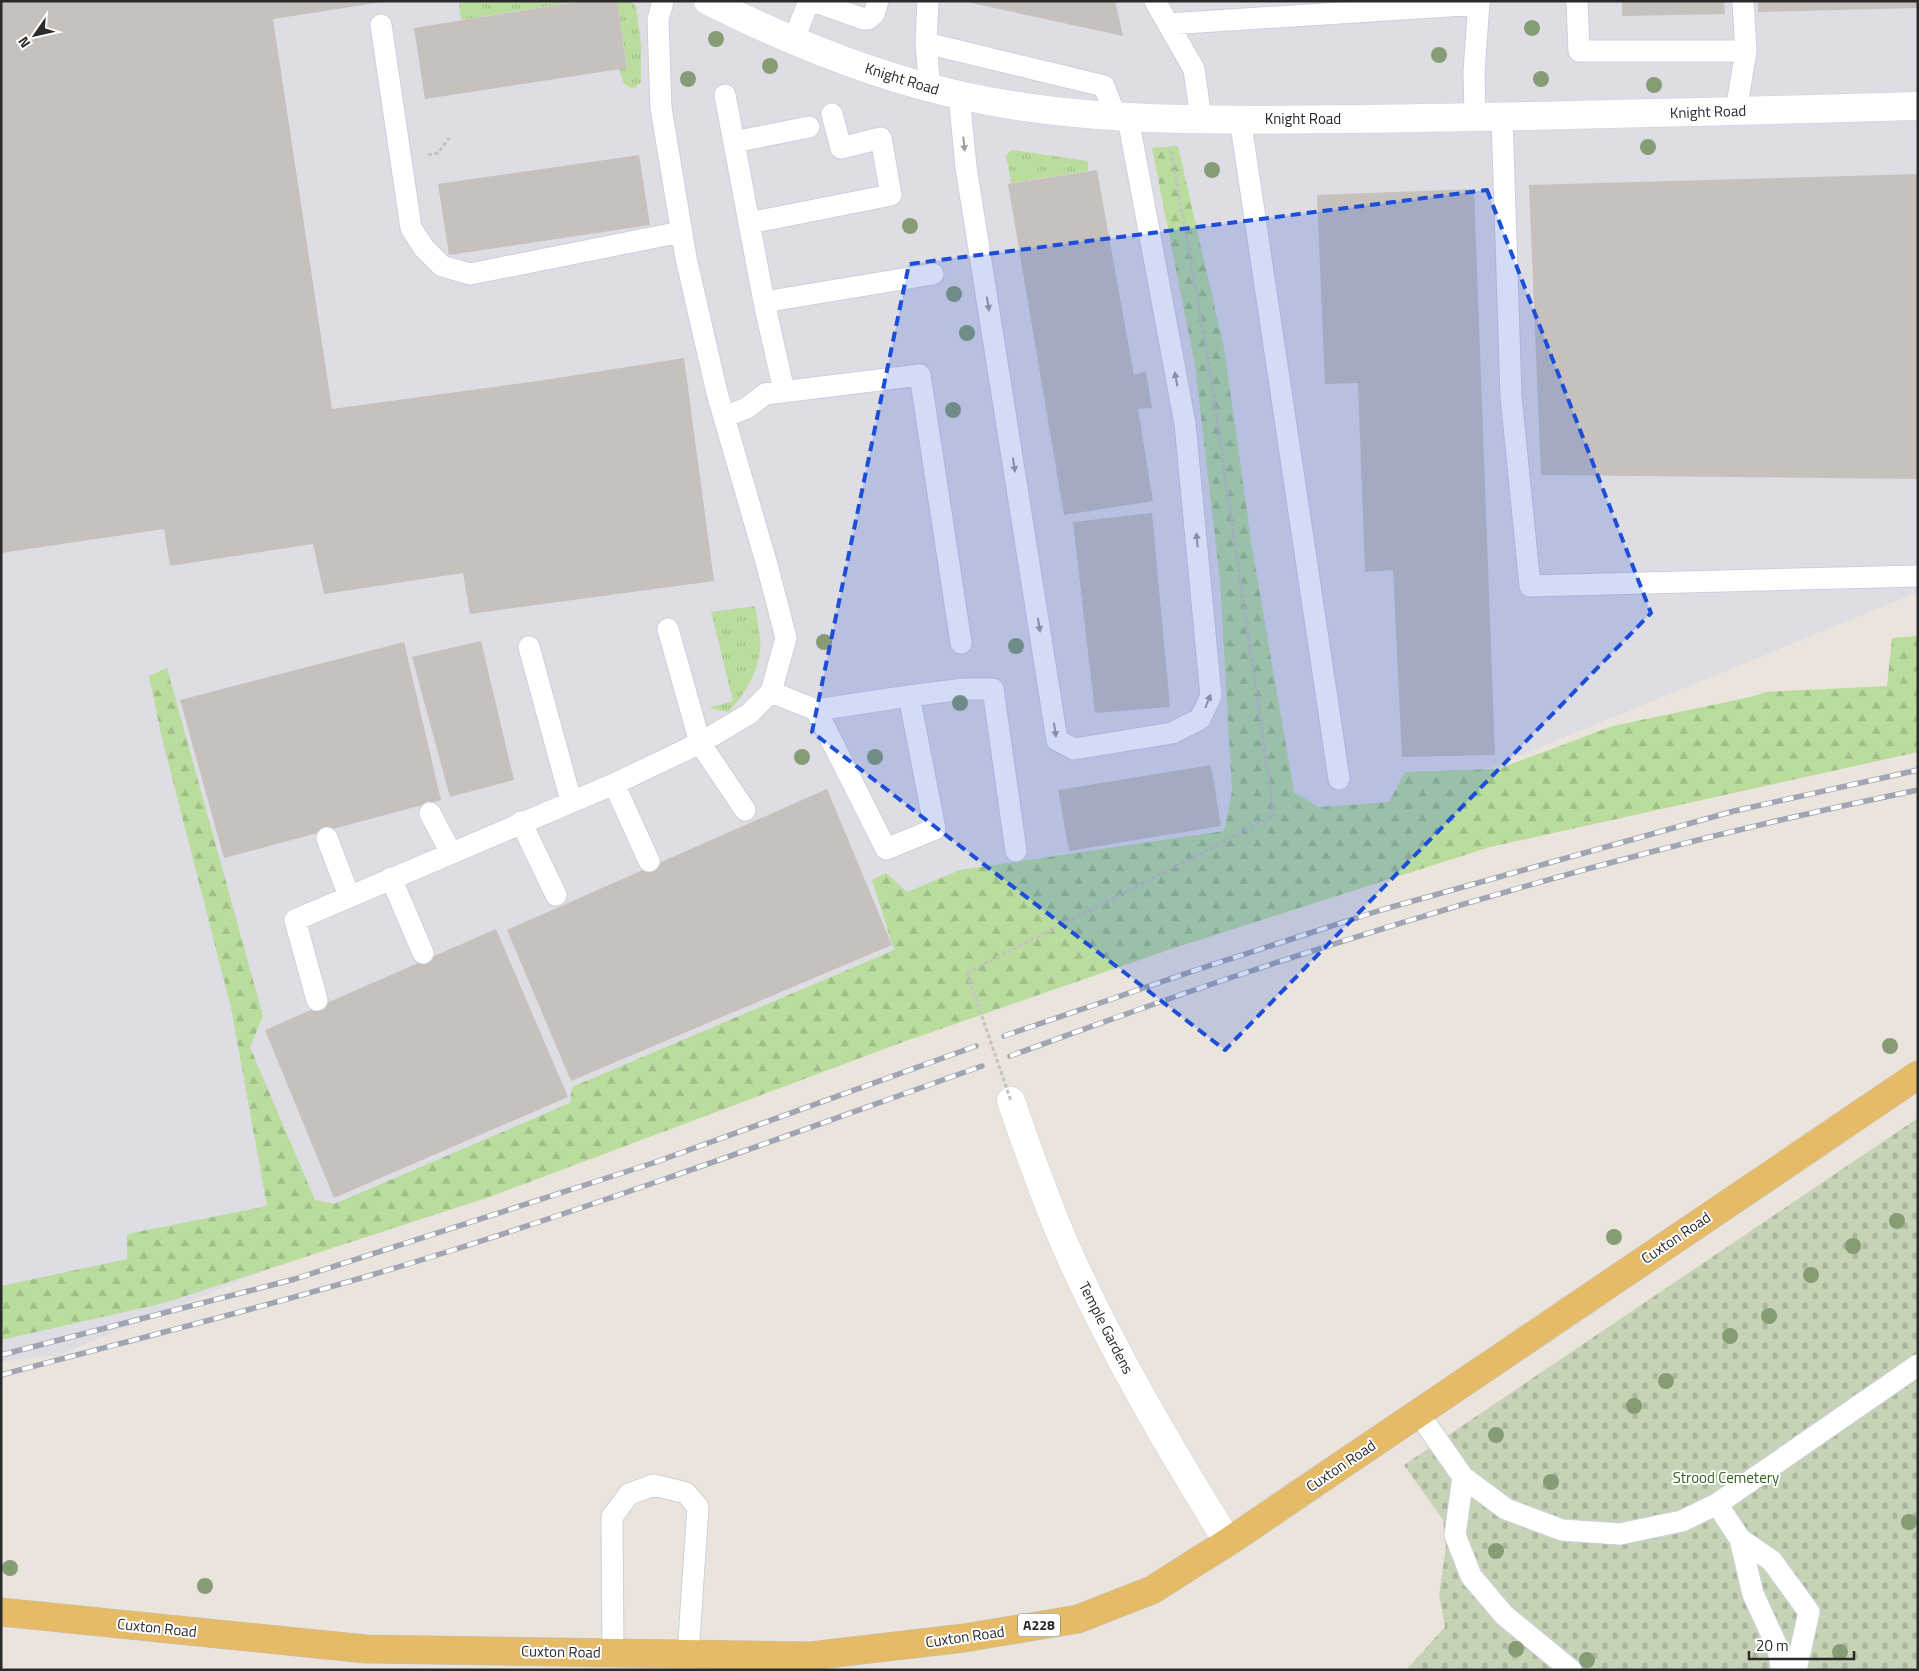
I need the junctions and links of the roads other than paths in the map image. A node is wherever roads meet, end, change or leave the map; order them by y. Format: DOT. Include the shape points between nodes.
graph roads {
  1 [pos="663,1"];
  2 [pos="809,1"];
  3 [pos="813,1"];
  4 [pos="878,1"];
  5 [pos="928,1"];
  6 [pos="1156,1"];
  7 [pos="1577,1"];
  8 [pos="1743,1"];
  9 [pos="1479,3"];
  10 [pos="719,4"];
  11 [pos="1168,24"];
  12 [pos="381,25"];
  13 [pos="793,41"];
  14 [pos="926,43"];
  15 [pos="1746,51"];
  16 [pos="930,89"];
  17 [pos="725,95"];
  18 [pos="959,95"];
  19 [pos="1918,106"];
  20 [pos="1736,111"];
  21 [pos="832,114"];
  22 [pos="1489,116"];
  23 [pos="1122,117"];
  24 [pos="1200,118"];
  25 [pos="1240,118"];
  26 [pos="809,127"];
  27 [pos="734,142"];
  28 [pos="749,223"];
  29 [pos="681,232"];
  30 [pos="933,274"];
  31 [pos="764,302"];
  32 [pos="784,391"];
  33 [pos="724,417"];
  34 [pos="1918,576"];
  35 [pos="668,629"];
  36 [pos="960,643"];
  37 [pos="529,647"];
  38 [pos="771,692"];
  39 [pos="909,696"];
  40 [pos="816,710"];
  41 [pos="700,743"];
  42 [pos="1339,779"];
  43 [pos="614,784"];
  44 [pos="572,801"];
  45 [pos="745,810"];
  46 [pos="430,813"];
  47 [pos="521,822"];
  48 [pos="327,838"];
  49 [pos="1016,851"];
  50 [pos="451,852"];
  51 [pos="649,861"];
  52 [pos="391,878"];
  53 [pos="556,895"];
  54 [pos="349,896"];
  55 [pos="422,953"];
  56 [pos="317,1000"];
  57 [pos="1918,1075"];
  58 [pos="1011,1101"];
  59 [pos="1918,1365"];
  60 [pos="1418,1414"];
  61 [pos="1463,1477"];
  62 [pos="1717,1504"];
  63 [pos="1740,1540"];
  64 [pos="1228,1542"];
  65 [pos="1,1612"];
  66 [pos="614,1652"];
  67 [pos="688,1654"];
  68 [pos="810,1663"];
  69 [pos="1571,1670"];
  70 [pos="1782,1670"];
  71 [pos="1796,1670"];
  1 -- 29 [label="lane" via="658,20 662,108"];
  2 -- 13 [label="lane"];
  3 -- 4 [label="lane" via="864,20 874,14"];
  5 -- 14 [label="lane"];
  6 -- 11 [label="lane"];
  7 -- 15 [label="lane" via="1578,51"];
  8 -- 15 [label="lane"];
  9 -- 11 [label="lane"];
  9 -- 22 [label="lane" via="1474,72"];
  10 -- 13 [label="street, Knight Road"];
  11 -- 24 [label="lane" via="1194,69"];
  12 -- 29 [label="lane" via="410,228 442,266 470,274"];
  13 -- 16 [label="street, Knight Road"];
  14 -- 16 [label="lane"];
  14 -- 23 [label="lane" via="1104,86"];
  15 -- 20 [label="lane"];
  16 -- 18 [label="street, Knight Road"];
  17 -- 27 [label="lane"];
  18 -- 23 [label="street, Knight Road" via="1051,111"];
  18 -- 23 [label="lane, one-way" via="966,167 1057,740 1074,749 1172,733 1200,719 1211,696 1185,424"];
  19 -- 20 [label="street, Knight Road"];
  20 -- 22 [label="street, Knight Road"];
  21 -- 28 [label="lane" via="841,148 881,138 891,195"];
  22 -- 25 [label="street, Knight Road"];
  22 -- 34 [label="lane" via="1530,586"];
  23 -- 24 [label="street, Knight Road"];
  24 -- 25 [label="street, Knight Road"];
  25 -- 42 [label="lane"];
  26 -- 27 [label="lane"];
  27 -- 28 [label="lane"];
  28 -- 31 [label="lane"];
  29 -- 33 [label="lane"];
  30 -- 31 [label="lane"];
  31 -- 32 [label="lane"];
  32 -- 33 [label="lane" via="765,394 747,408"];
  32 -- 36 [label="lane" via="920,375"];
  33 -- 38 [label="lane" via="786,638"];
  35 -- 41 [label="lane"];
  37 -- 44 [label="lane"];
  38 -- 40 [label="lane"];
  38 -- 41 [label="lane" via="749,714"];
  39 -- 40 [label="lane"];
  39 -- 40 [label="lane" via="935,829 886,849"];
  39 -- 49 [label="lane" via="993,689"];
  41 -- 43 [label="lane"];
  41 -- 45 [label="lane"];
  43 -- 44 [label="lane"];
  43 -- 51 [label="lane"];
  44 -- 47 [label="lane"];
  46 -- 50 [label="lane"];
  47 -- 50 [label="lane"];
  47 -- 53 [label="lane"];
  48 -- 54 [label="lane"];
  50 -- 52 [label="lane"];
  52 -- 54 [label="lane"];
  52 -- 55 [label="lane"];
  54 -- 56 [label="lane" via="294,920"];
  57 -- 60 [label="main road, Cuxton Road / A228"];
  58 -- 64 [label="street, Temple Gardens" via="1077,1270 1131,1376"];
  59 -- 62 [label="lane"];
  60 -- 61 [label="lane"];
  60 -- 64 [label="main road, Cuxton Road / A228"];
  61 -- 62 [label="lane" via="1506,1509 1562,1530 1620,1534 1682,1521"];
  61 -- 69 [label="lane" via="1455,1535 1471,1576 1504,1615"];
  62 -- 63 [label="lane"];
  63 -- 70 [label="lane" via="1752,1594 1777,1646"];
  63 -- 71 [label="lane" via="1772,1561 1809,1612"];
  64 -- 68 [label="main road, Cuxton Road / A228" via="1152,1590 1078,1619"];
  65 -- 66 [label="main road, Cuxton Road / A228" via="366,1649"];
  66 -- 67 [label="main road, Cuxton Road / A228"];
  66 -- 67 [label="lane" via="612,1517 629,1494 654,1485 686,1493 698,1507"];
  67 -- 68 [label="main road, Cuxton Road / A228"];
}
